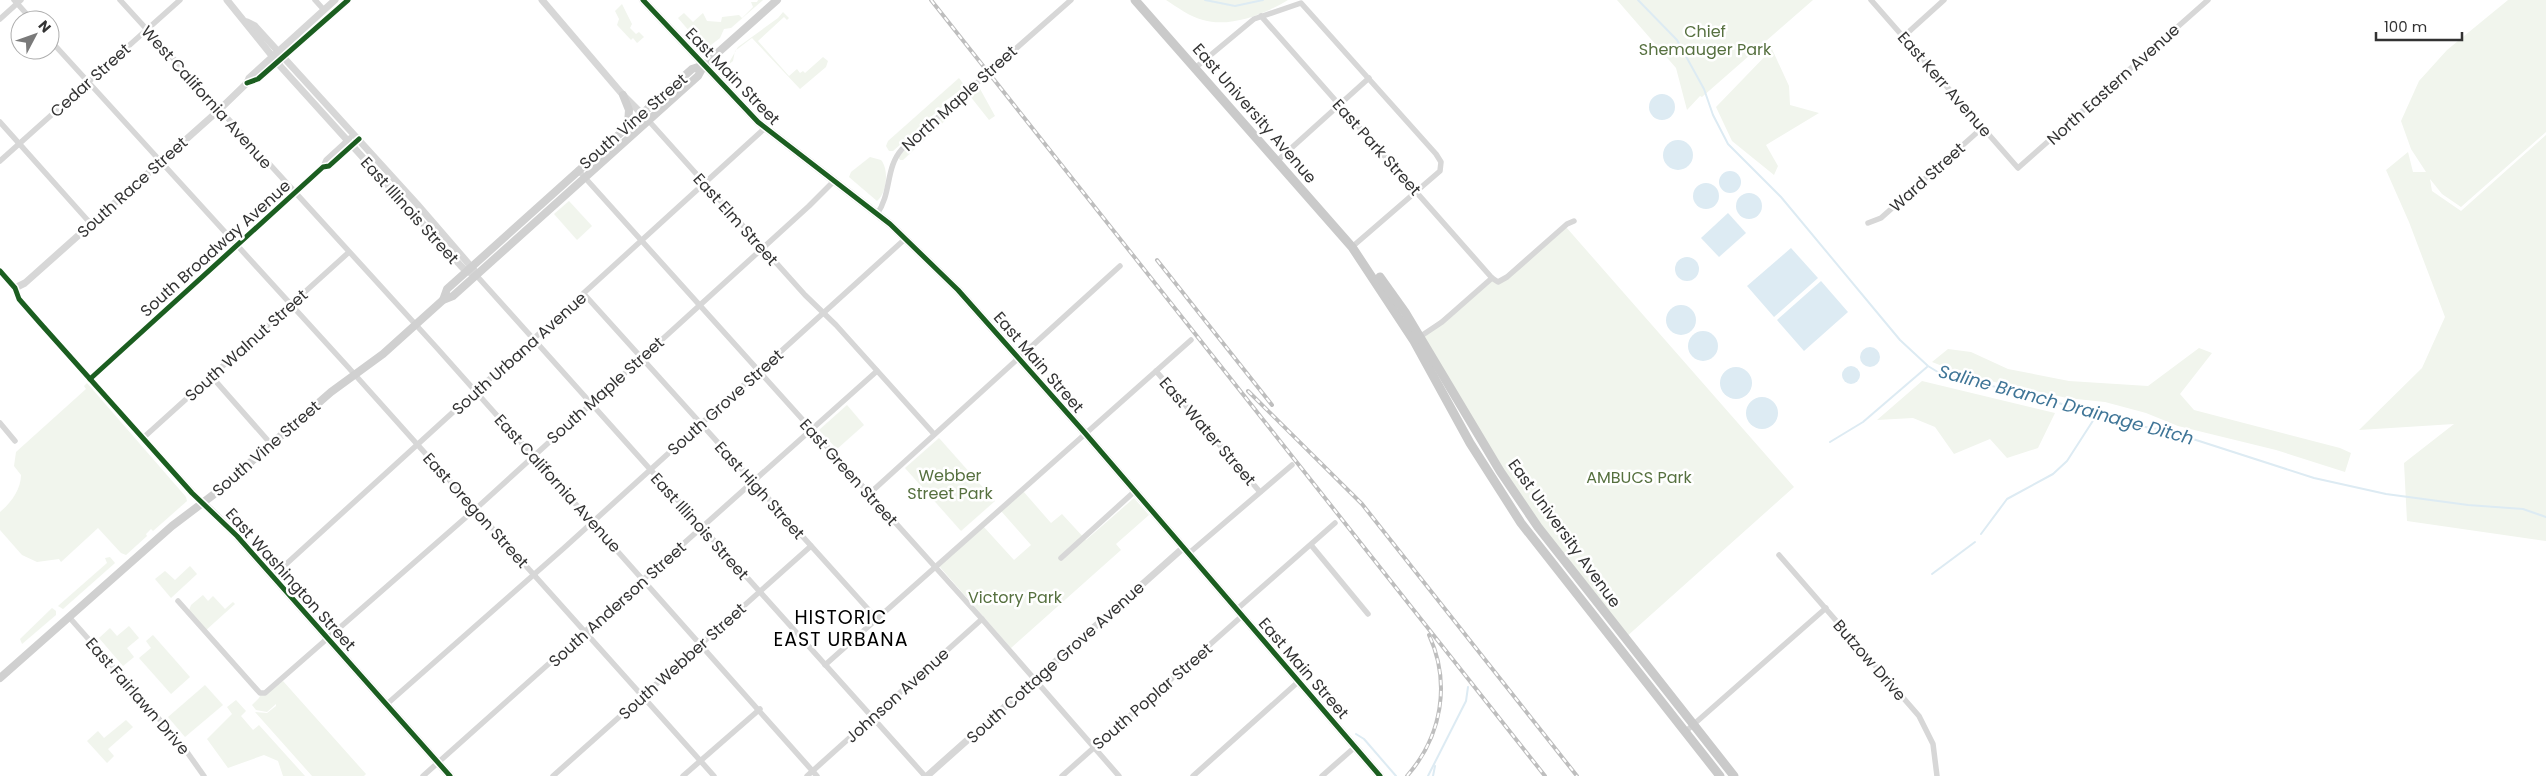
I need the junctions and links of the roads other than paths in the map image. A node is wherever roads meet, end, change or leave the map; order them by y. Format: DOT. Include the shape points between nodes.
graph roads {
  1 [pos="120,0"];
  2 [pos="180,0"];
  3 [pos="227,0"];
  4 [pos="315,0"];
  5 [pos="335,0"];
  6 [pos="348,0"];
  7 [pos="542,0"];
  8 [pos="644,0"];
  9 [pos="777,0"];
  10 [pos="1071,0"];
  11 [pos="1135,0"];
  12 [pos="1871,0"];
  13 [pos="1944,0"];
  14 [pos="2208,0"];
  15 [pos="17,1"];
  16 [pos="324,10"];
  17 [pos="1261,16"];
  18 [pos="0,19"];
  19 [pos="146,29"];
  20 [pos="1904,37"];
  21 [pos="60,51"];
  22 [pos="278,57"];
  23 [pos="704,65"];
  24 [pos="1195,68"];
  25 [pos="1369,78"];
  26 [pos="88,82"];
  27 [pos="623,95"];
  28 [pos="1339,105"];
  29 [pos="219,110"];
  30 [pos="641,113"];
  31 [pos="648,120"];
  32 [pos="0,122"];
  33 [pos="628,125"];
  34 [pos="765,128"];
  35 [pos="1982,128"];
  36 [pos="357,136"];
  37 [pos="20,143"];
  38 [pos="350,143"];
  39 [pos="0,161"];
  40 [pos="161,162"];
  41 [pos="1277,162"];
  42 [pos="2018,168"];
  43 [pos="578,170"];
  44 [pos="585,177"];
  45 [pos="835,180"];
  46 [pos="705,184"];
  47 [pos="1416,191"];
  48 [pos="294,194"];
  49 [pos="547,198"];
  50 [pos="554,205"];
  51 [pos="876,214"];
  52 [pos="1574,221"];
  53 [pos="1868,223"];
  54 [pos="92,224"];
  55 [pos="502,238"];
  56 [pos="905,239"];
  57 [pos="642,242"];
  58 [pos="447,244"];
  59 [pos="237,246"];
  60 [pos="509,246"];
  61 [pos="762,248"];
  62 [pos="1352,248"];
  63 [pos="348,253"];
  64 [pos="1120,266"];
  65 [pos="469,269"];
  66 [pos="0,271"];
  67 [pos="476,275"];
  68 [pos="1492,278"];
  69 [pos="16,288"];
  70 [pos="584,294"];
  71 [pos="443,300"];
  72 [pos="290,304"];
  73 [pos="699,305"];
  74 [pos="823,314"];
  75 [pos="415,325"];
  76 [pos="1417,339"];
  77 [pos="534,340"];
  78 [pos="1190,340"];
  79 [pos="641,357"];
  80 [pos="1019,358"];
  81 [pos="758,371"];
  82 [pos="877,371"];
  83 [pos="1156,371"];
  84 [pos="355,375"];
  85 [pos="212,377"];
  86 [pos="90,378"];
  87 [pos="476,392"];
  88 [pos="591,403"];
  89 [pos="0,423"];
  90 [pos="701,424"];
  91 [pos="811,430"];
  92 [pos="1085,433"];
  93 [pos="934,434"];
  94 [pos="143,438"];
  95 [pos="15,441"];
  96 [pos="271,444"];
  97 [pos="418,445"];
  98 [pos="533,456"];
  99 [pos="1292,465"];
  100 [pos="650,470"];
  101 [pos="753,483"];
  102 [pos="1135,491"];
  103 [pos="1260,492"];
  104 [pos="869,494"];
  105 [pos="202,502"];
  106 [pos="475,509"];
  107 [pos="592,522"];
  108 [pos="1335,523"];
  109 [pos="703,528"];
  110 [pos="1311,545"];
  111 [pos="811,546"];
  112 [pos="1186,551"];
  113 [pos="1779,555"];
  114 [pos="1061,558"];
  115 [pos="935,567"];
  116 [pos="534,575"];
  117 [pos="273,576"];
  118 [pos="644,580"];
  119 [pos="760,592"];
  120 [pos="178,601"];
  121 [pos="1826,608"];
  122 [pos="1239,613"];
  123 [pos="1368,614"];
  124 [pos="69,617"];
  125 [pos="877,619"];
  126 [pos="982,619"];
  127 [pos="586,632"];
  128 [pos="328,639"];
  129 [pos="701,644"];
  130 [pos="825,665"];
  131 [pos="0,678"];
  132 [pos="1035,679"];
  133 [pos="1298,682"];
  134 [pos="643,696"];
  135 [pos="387,704"];
  136 [pos="760,709"];
  137 [pos="872,717"];
  138 [pos="1693,725"];
  139 [pos="1685,732"];
  140 [pos="1355,747"];
  141 [pos="1094,748"];
  142 [pos="700,761"];
  143 [pos="438,762"];
  144 [pos="815,773"];
  145 [pos="204,776"];
  146 [pos="423,776"];
  147 [pos="450,776"];
  148 [pos="553,776"];
  149 [pos="684,776"];
  150 [pos="714,776"];
  151 [pos="807,776"];
  152 [pos="926,776"];
  153 [pos="1062,776"];
  154 [pos="1119,776"];
  155 [pos="1193,776"];
  156 [pos="1322,776"];
  157 [pos="1380,776"];
  158 [pos="1720,776"];
  159 [pos="1734,776"];
  160 [pos="1937,776"];
  1 -- 19 [label="street, West California Avenue"];
  2 -- 19 [label="street, Cedar Street"];
  3 -- 22 [label="street" via="247,22 255,26"];
  4 -- 16 [label="street"];
  5 -- 16 [label="street, South Race Street"];
  6 -- 22 [label="street, South Race Street"];
  7 -- 27 [label="street, East Elm Street"];
  8 -- 23 [label="main road, East Main Street"];
  9 -- 23 [label="main road"];
  10 -- 51 [label="street, North Maple Street" via="902,149 892,162 887,194"];
  11 -- 24 [label="main road, East University Avenue"];
  12 -- 20 [label="street, East Kerr Avenue"];
  13 -- 20 [label="street"];
  14 -- 42 [label="street, North Eastern Avenue"];
  15 -- 18 [label="street"];
  16 -- 22 [label="street, South Race Street"];
  17 -- 24 [label="street" via="1248,23"];
  17 -- 25 [label="street" via="1301,3"];
  17 -- 28 [label="street, East Park Street"];
  19 -- 26 [label="street, Cedar Street"];
  19 -- 29 [label="street, West California Avenue"];
  20 -- 35 [label="street, East Kerr Avenue"];
  21 -- 26 [label="street, East Oregon Street"];
  22 -- 29 [label="street, South Race Street" via="249,78"];
  22 -- 36 [label="street, East Illinois Street"];
  22 -- 38 [label="street, East Illinois Street"];
  23 -- 30 [label="main road, South Vine Street" via="692,69"];
  23 -- 31 [label="main road, South Vine Street" via="698,76"];
  23 -- 34 [label="main road, East Main Street"];
  24 -- 41 [label="main road, East University Avenue"];
  25 -- 28 [label="street"];
  25 -- 47 [label="street" via="1440,160 1442,168"];
  26 -- 37 [label="street, Cedar Street"];
  26 -- 40 [label="street, East Oregon Street"];
  27 -- 30 [label="street, East Elm Street"];
  27 -- 33 [label="main road" via="629,110"];
  28 -- 41 [label="street"];
  28 -- 47 [label="street, East Park Street"];
  29 -- 40 [label="street, South Race Street"];
  29 -- 48 [label="street, West California Avenue"];
  30 -- 31 [label="street, East Elm Street"];
  30 -- 33 [label="main road, South Vine Street"];
  31 -- 44 [label="main road, South Vine Street"];
  31 -- 46 [label="street, East Elm Street"];
  32 -- 37 [label="street"];
  33 -- 43 [label="main road, South Vine Street"];
  34 -- 45 [label="main road, East Main Street"];
  34 -- 46 [label="street, South Urbana Avenue"];
  35 -- 42 [label="street, East Kerr Avenue"];
  35 -- 53 [label="street, Ward Street" via="1881,218"];
  36 -- 38 [label="street, South Broadway Avenue"];
  36 -- 58 [label="street, East Illinois Street"];
  37 -- 39 [label="street, Cedar Street"];
  37 -- 54 [label="street"];
  38 -- 48 [label="street, South Broadway Avenue" via="326,160 323,167"];
  38 -- 58 [label="street, East Illinois Street"];
  40 -- 54 [label="street, South Race Street"];
  40 -- 59 [label="street, East Oregon Street"];
  41 -- 62 [label="main road, East University Avenue"];
  43 -- 44 [label="street, East Green Street"];
  43 -- 49 [label="main road, South Vine Street"];
  44 -- 50 [label="main road, South Vine Street"];
  44 -- 57 [label="street, East Green Street"];
  45 -- 51 [label="main road, East Main Street"];
  45 -- 61 [label="street, South Maple Street"];
  46 -- 57 [label="street, South Urbana Avenue"];
  46 -- 61 [label="street, East Elm Street"];
  47 -- 62 [label="street"];
  47 -- 68 [label="street, East Park Street"];
  48 -- 59 [label="street, South Broadway Avenue"];
  48 -- 63 [label="street, East California Avenue"];
  49 -- 50 [label="main road"];
  49 -- 55 [label="main road, South Vine Street"];
  50 -- 60 [label="main road, South Vine Street"];
  51 -- 56 [label="main road, East Main Street"];
  52 -- 68 [label="street" via="1507,277 1498,282"];
  54 -- 69 [label="street, South Race Street"];
  55 -- 60 [label="main road"];
  55 -- 65 [label="main road, South Vine Street"];
  56 -- 74 [label="street, South Grove Street"];
  56 -- 80 [label="main road, East Main Street" via="958,290"];
  57 -- 70 [label="street, South Urbana Avenue"];
  57 -- 73 [label="street, East Green Street"];
  58 -- 65 [label="street, East Illinois Street"];
  59 -- 72 [label="street, East Oregon Street"];
  59 -- 86 [label="street, South Broadway Avenue"];
  60 -- 67 [label="main road, South Vine Street"];
  61 -- 73 [label="street, South Maple Street"];
  61 -- 74 [label="street, East Elm Street"];
  62 -- 76 [label="main road, East University Avenue"];
  63 -- 72 [label="street, South Walnut Street"];
  63 -- 75 [label="street, East California Avenue"];
  64 -- 80 [label="street"];
  65 -- 67 [label="street, East Illinois Street"];
  65 -- 71 [label="main road, South Vine Street" via="447,289"];
  66 -- 69 [label="street, East Washington Street"];
  67 -- 71 [label="main road, South Vine Street"];
  67 -- 77 [label="street, East Illinois Street"];
  68 -- 76 [label="street" via="1442,322"];
  69 -- 86 [label="street, East Washington Street" via="19,299"];
  70 -- 77 [label="street, South Urbana Avenue"];
  70 -- 79 [label="street, East High Street"];
  71 -- 75 [label="main road, South Vine Street"];
  72 -- 84 [label="street, East Oregon Street"];
  72 -- 85 [label="street, South Walnut Street"];
  73 -- 79 [label="street, South Maple Street"];
  73 -- 81 [label="street, East Green Street"];
  74 -- 81 [label="street, South Grove Street"];
  74 -- 82 [label="street, East Elm Street"];
  75 -- 84 [label="main road, South Vine Street"];
  75 -- 87 [label="street, East California Avenue"];
  76 -- 138 [label="main road, East University Avenue" via="1523,506"];
  76 -- 139 [label="main road, East University Avenue" via="1474,450 1521,523"];
  77 -- 87 [label="street, South Urbana Avenue"];
  77 -- 88 [label="street, East Illinois Street"];
  78 -- 83 [label="street"];
  79 -- 88 [label="street, South Maple Street"];
  79 -- 90 [label="street, East High Street"];
  80 -- 92 [label="main road, East Main Street"];
  80 -- 93 [label="street"];
  81 -- 90 [label="street, South Grove Street"];
  81 -- 91 [label="street, East Green Street"];
  82 -- 91 [label="street, South Anderson Street"];
  82 -- 93 [label="street, East Elm Street"];
  83 -- 92 [label="street"];
  83 -- 103 [label="street, East Water Street"];
  84 -- 96 [label="main road, South Vine Street"];
  84 -- 97 [label="street, East Oregon Street"];
  85 -- 94 [label="street, South Walnut Street"];
  85 -- 96 [label="street"];
  86 -- 94 [label="street, East Washington Street"];
  87 -- 97 [label="street, South Urbana Avenue"];
  87 -- 98 [label="street, East California Avenue"];
  88 -- 98 [label="street, South Maple Street"];
  88 -- 100 [label="street, East Illinois Street"];
  89 -- 95 [label="street"];
  90 -- 100 [label="street, South Grove Street"];
  90 -- 101 [label="street, East High Street"];
  91 -- 101 [label="street, South Anderson Street"];
  91 -- 104 [label="street, East Green Street"];
  92 -- 102 [label="main road, East Main Street"];
  92 -- 115 [label="street"];
  93 -- 104 [label="street"];
  94 -- 105 [label="street, East Washington Street"];
  96 -- 105 [label="main road, South Vine Street"];
  97 -- 106 [label="street, East Oregon Street"];
  97 -- 117 [label="street, South Urbana Avenue"];
  98 -- 106 [label="street, South Maple Street"];
  98 -- 107 [label="street, East California Avenue"];
  99 -- 103 [label="street"];
  100 -- 107 [label="street, South Grove Street"];
  100 -- 109 [label="street, East Illinois Street"];
  101 -- 109 [label="street, South Anderson Street"];
  101 -- 111 [label="street, East High Street"];
  102 -- 112 [label="main road, East Main Street"];
  102 -- 114 [label="street"];
  103 -- 112 [label="street"];
  104 -- 115 [label="street, East Green Street"];
  105 -- 117 [label="main road, East Washington Street"];
  105 -- 124 [label="main road, South Vine Street"];
  106 -- 116 [label="street, East Oregon Street"];
  106 -- 128 [label="street, South Maple Street"];
  107 -- 116 [label="street, South Grove Street"];
  107 -- 118 [label="street, East California Avenue"];
  108 -- 110 [label="street, South Poplar Street"];
  109 -- 118 [label="street, South Anderson Street"];
  109 -- 119 [label="street, East Illinois Street"];
  110 -- 122 [label="street, South Poplar Street"];
  110 -- 123 [label="street"];
  111 -- 119 [label="street, South Webber Street"];
  111 -- 125 [label="street, East High Street"];
  112 -- 122 [label="main road, East Main Street"];
  112 -- 132 [label="street, South Cottage Grove Avenue"];
  113 -- 121 [label="street, Butzow Drive"];
  115 -- 125 [label="street"];
  115 -- 126 [label="street, East Green Street"];
  116 -- 127 [label="street, East Oregon Street"];
  116 -- 135 [label="street, South Grove Street"];
  117 -- 128 [label="main road, East Washington Street"];
  118 -- 127 [label="street, South Anderson Street"];
  118 -- 129 [label="street, East California Avenue"];
  119 -- 129 [label="street, South Webber Street"];
  119 -- 130 [label="street, East Illinois Street"];
  120 -- 128 [label="street, South Maple Street" via="260,693 276,686"];
  121 -- 138 [label="street"];
  121 -- 160 [label="street, Butzow Drive" via="1924,722 1933,744"];
  122 -- 133 [label="main road, East Main Street"];
  122 -- 141 [label="street, South Poplar Street"];
  124 -- 131 [label="main road, South Vine Street"];
  124 -- 145 [label="street, East Fairlawn Drive" via="182,745"];
  125 -- 130 [label="street"];
  126 -- 132 [label="street, East Green Street"];
  126 -- 137 [label="street, Johnson Avenue"];
  127 -- 134 [label="street, East Oregon Street"];
  127 -- 143 [label="street, South Anderson Street"];
  128 -- 135 [label="main road, East Washington Street"];
  129 -- 134 [label="street, South Webber Street"];
  129 -- 136 [label="street, East California Avenue"];
  130 -- 137 [label="street, East Illinois Street"];
  132 -- 141 [label="street, East Green Street"];
  132 -- 152 [label="street, South Cottage Grove Avenue"];
  133 -- 140 [label="main road, East Main Street"];
  133 -- 155 [label="street"];
  134 -- 142 [label="street, East Oregon Street"];
  134 -- 148 [label="street, South Webber Street"];
  135 -- 143 [label="main road, East Washington Street"];
  136 -- 142 [label="street"];
  136 -- 144 [label="street, East California Avenue"];
  137 -- 144 [label="street, Johnson Avenue"];
  137 -- 152 [label="street, East Illinois Street"];
  138 -- 139 [label="street"];
  138 -- 159 [label="main road, East University Avenue"];
  139 -- 158 [label="main road, East University Avenue"];
  140 -- 156 [label="street"];
  140 -- 157 [label="main road, East Main Street"];
  141 -- 153 [label="street, South Poplar Street"];
  141 -- 154 [label="street, East Green Street"];
  142 -- 149 [label="street"];
  142 -- 150 [label="street, East Oregon Street"];
  143 -- 146 [label="street, South Anderson Street"];
  143 -- 147 [label="main road, East Washington Street"];
  144 -- 151 [label="street, Johnson Avenue"];
}
